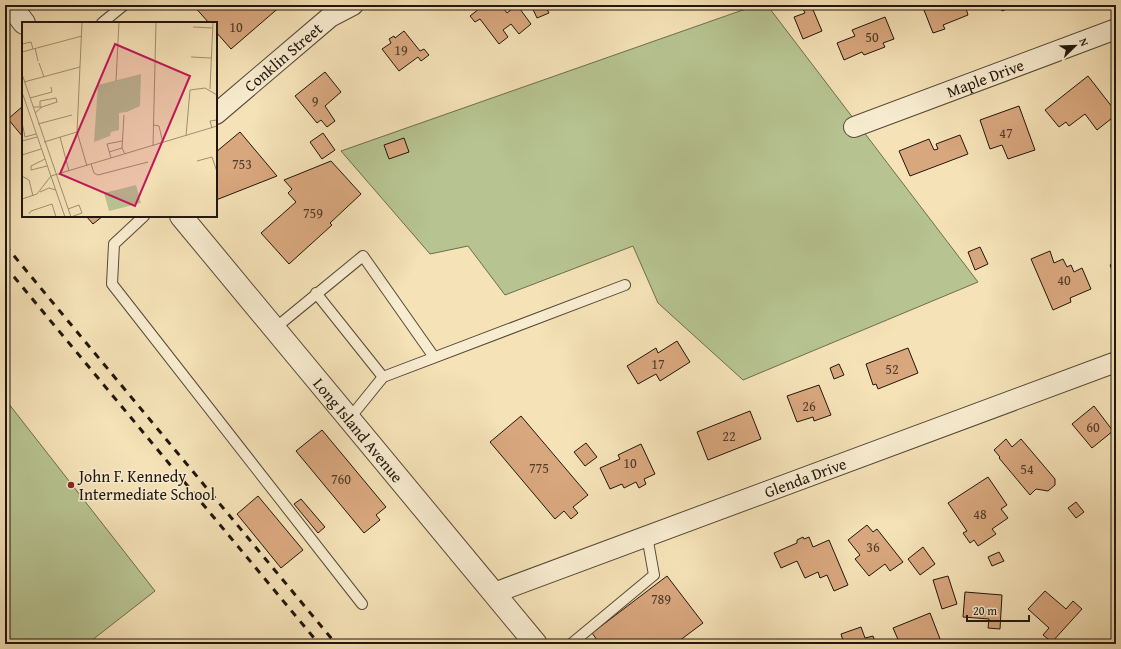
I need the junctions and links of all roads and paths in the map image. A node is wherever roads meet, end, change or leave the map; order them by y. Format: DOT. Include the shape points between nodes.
graph roads {
  1 [pos="10,5"];
  2 [pos="124,5"];
  3 [pos="353,5"];
  4 [pos="23,22"];
  5 [pos="103,22"];
  6 [pos="1116,29"];
  7 [pos="217,113"];
  8 [pos="854,127"];
  9 [pos="143,217"];
  10 [pos="181,217"];
  11 [pos="625,285"];
  12 [pos="316,293"];
  13 [pos="274,328"];
  14 [pos="434,358"];
  15 [pos="1116,362"];
  16 [pos="383,377"];
  17 [pos="349,419"];
  18 [pos="647,536"];
  19 [pos="494,593"];
  20 [pos="362,604"];
  21 [pos="536,644"];
  22 [pos="571,644"];
  1 -- 4 [label="street"];
  2 -- 5 [label="lane"];
  3 -- 7 [label="street, Conklin Street" via="330,16"];
  6 -- 8 [label="street, Maple Drive"];
  9 -- 20 [label="lane" via="114,244 112,284"];
  10 -- 13 [label="street, Long Island Avenue"];
  11 -- 14 [label="lane"];
  12 -- 13 [label="lane"];
  12 -- 14 [label="lane" via="363,256"];
  12 -- 16 [label="lane"];
  13 -- 17 [label="street, Long Island Avenue"];
  14 -- 16 [label="lane"];
  15 -- 18 [label="street, Glenda Drive"];
  16 -- 17 [label="lane"];
  17 -- 19 [label="street, Long Island Avenue"];
  18 -- 19 [label="street, Glenda Drive"];
  18 -- 22 [label="lane" via="654,575"];
  19 -- 21 [label="street, Long Island Avenue"];
}
